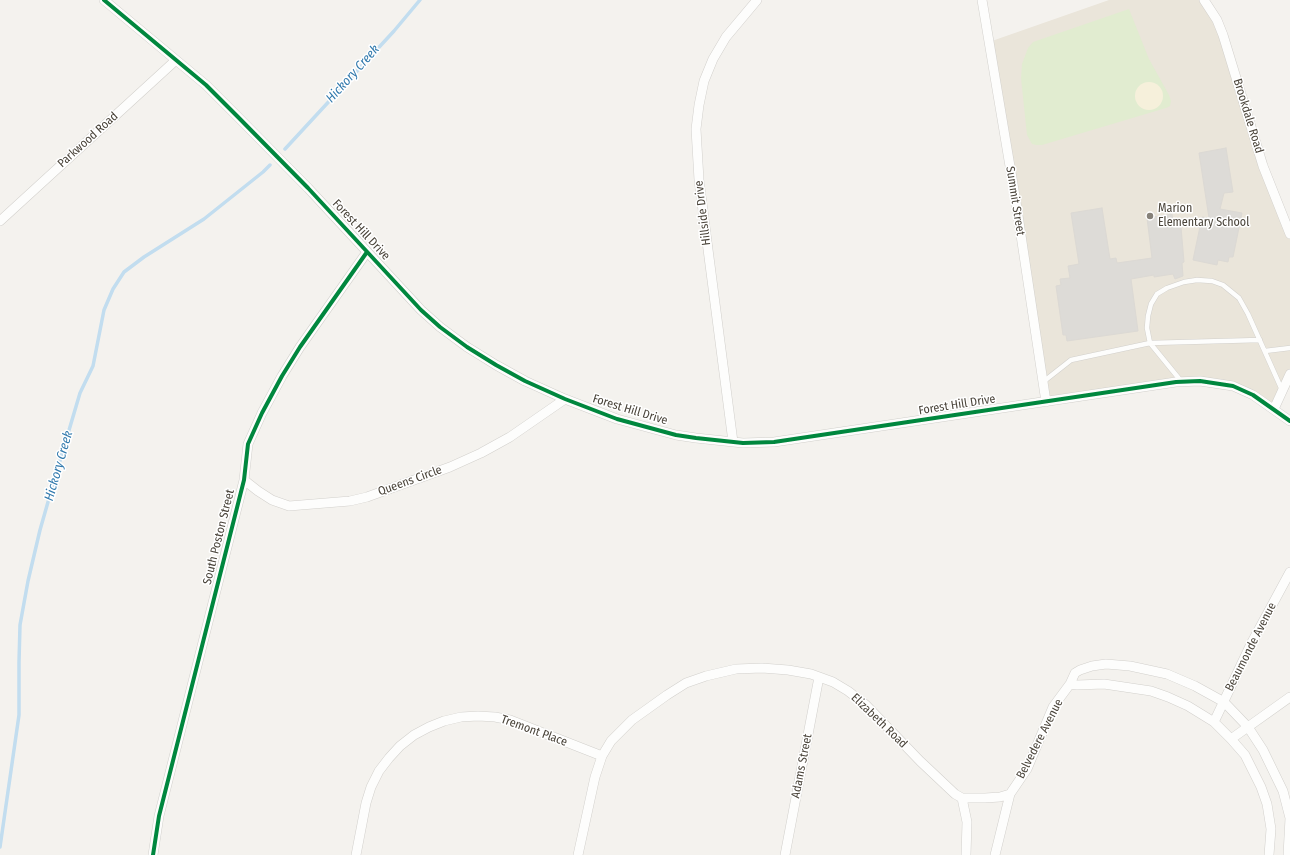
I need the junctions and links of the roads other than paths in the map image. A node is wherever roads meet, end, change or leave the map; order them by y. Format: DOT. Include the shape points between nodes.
graph roads {
  1 [pos="104,0"];
  2 [pos="757,0"];
  3 [pos="982,0"];
  4 [pos="1204,0"];
  5 [pos="176,60"];
  6 [pos="0,221"];
  7 [pos="1290,234"];
  8 [pos="367,252"];
  9 [pos="1260,340"];
  10 [pos="1150,343"];
  11 [pos="1290,348"];
  12 [pos="1265,351"];
  13 [pos="1290,374"];
  14 [pos="1043,382"];
  15 [pos="1182,382"];
  16 [pos="1282,391"];
  17 [pos="565,399"];
  18 [pos="1046,402"];
  19 [pos="1274,409"];
  20 [pos="1290,421"];
  21 [pos="733,442"];
  22 [pos="244,480"];
  23 [pos="1290,572"];
  24 [pos="819,677"];
  25 [pos="1070,684"];
  26 [pos="1290,697"];
  27 [pos="1224,702"];
  28 [pos="1214,722"];
  29 [pos="1248,726"];
  30 [pos="1231,739"];
  31 [pos="602,756"];
  32 [pos="1010,794"];
  33 [pos="962,798"];
  34 [pos="153,855"];
  35 [pos="356,855"];
  36 [pos="578,855"];
  37 [pos="785,855"];
  38 [pos="966,855"];
  39 [pos="995,855"];
  40 [pos="1269,855"];
  41 [pos="1288,855"];
  1 -- 5 [label="street, Forest Hill Drive"];
  2 -- 21 [label="street, Hillside Drive" via="726,37 713,59 704,81 696,129 700,188"];
  3 -- 14 [label="street, Summit Street"];
  4 -- 7 [label="street, Brookdale Road" via="1217,20 1223,36 1263,166"];
  5 -- 6 [label="street, Parkwood Road"];
  5 -- 8 [label="street, Forest Hill Drive" via="238,117"];
  8 -- 17 [label="street, Forest Hill Drive" via="440,327 496,365"];
  8 -- 22 [label="street, South Poston Street" via="282,376 248,444"];
  9 -- 10 [label="lane"];
  9 -- 10 [label="lane" via="1239,298 1231,290 1212,281 1197,280 1184,282 1157,294 1148,316"];
  9 -- 12 [label="lane"];
  10 -- 14 [label="lane" via="1072,360"];
  10 -- 15 [label="lane"];
  11 -- 12 [label="lane"];
  12 -- 16 [label="lane"];
  13 -- 16 [label="street"];
  14 -- 18 [label="street, Summit Street"];
  15 -- 18 [label="street, Forest Hill Drive"];
  15 -- 19 [label="street, Forest Hill Drive" via="1200,381 1233,386"];
  16 -- 19 [label="street"];
  17 -- 21 [label="street, Forest Hill Drive" via="644,427 676,435"];
  17 -- 22 [label="street, Queens Circle" via="510,437 481,453 367,497 350,501 289,506 272,500"];
  18 -- 21 [label="street, Forest Hill Drive" via="774,442"];
  19 -- 20 [label="street, Forest Hill Drive"];
  22 -- 34 [label="street, South Poston Street" via="159,816"];
  23 -- 27 [label="street, Beaumonde Avenue" via="1251,644"];
  24 -- 31 [label="street, Elizabeth Road" via="788,670 736,669 686,683 650,706 617,734"];
  24 -- 33 [label="street, Elizabeth Road" via="833,682 866,705"];
  24 -- 37 [label="street, Adams Street"];
  25 -- 27 [label="street, Belvedere Avenue" via="1076,673 1092,666 1130,666 1167,674"];
  25 -- 28 [label="street" via="1104,684 1151,691 1181,703"];
  25 -- 32 [label="street, Belvedere Avenue" via="1053,707 1027,769"];
  26 -- 29 [label="street"];
  27 -- 28 [label="street, Beaumonde Avenue"];
  27 -- 29 [label="street, Belvedere Avenue"];
  28 -- 30 [label="street"];
  29 -- 30 [label="street"];
  29 -- 41 [label="street, Belvedere Avenue" via="1283,791 1290,818"];
  30 -- 40 [label="street" via="1245,755 1267,804 1271,829"];
  31 -- 35 [label="street, Tremont Place" via="510,720 494,717 461,717 429,727 400,746 379,772 366,802"];
  31 -- 36 [label="street, Elizabeth Road"];
  32 -- 33 [label="street"];
  32 -- 39 [label="street"];
  33 -- 38 [label="street" via="967,822"];
}
